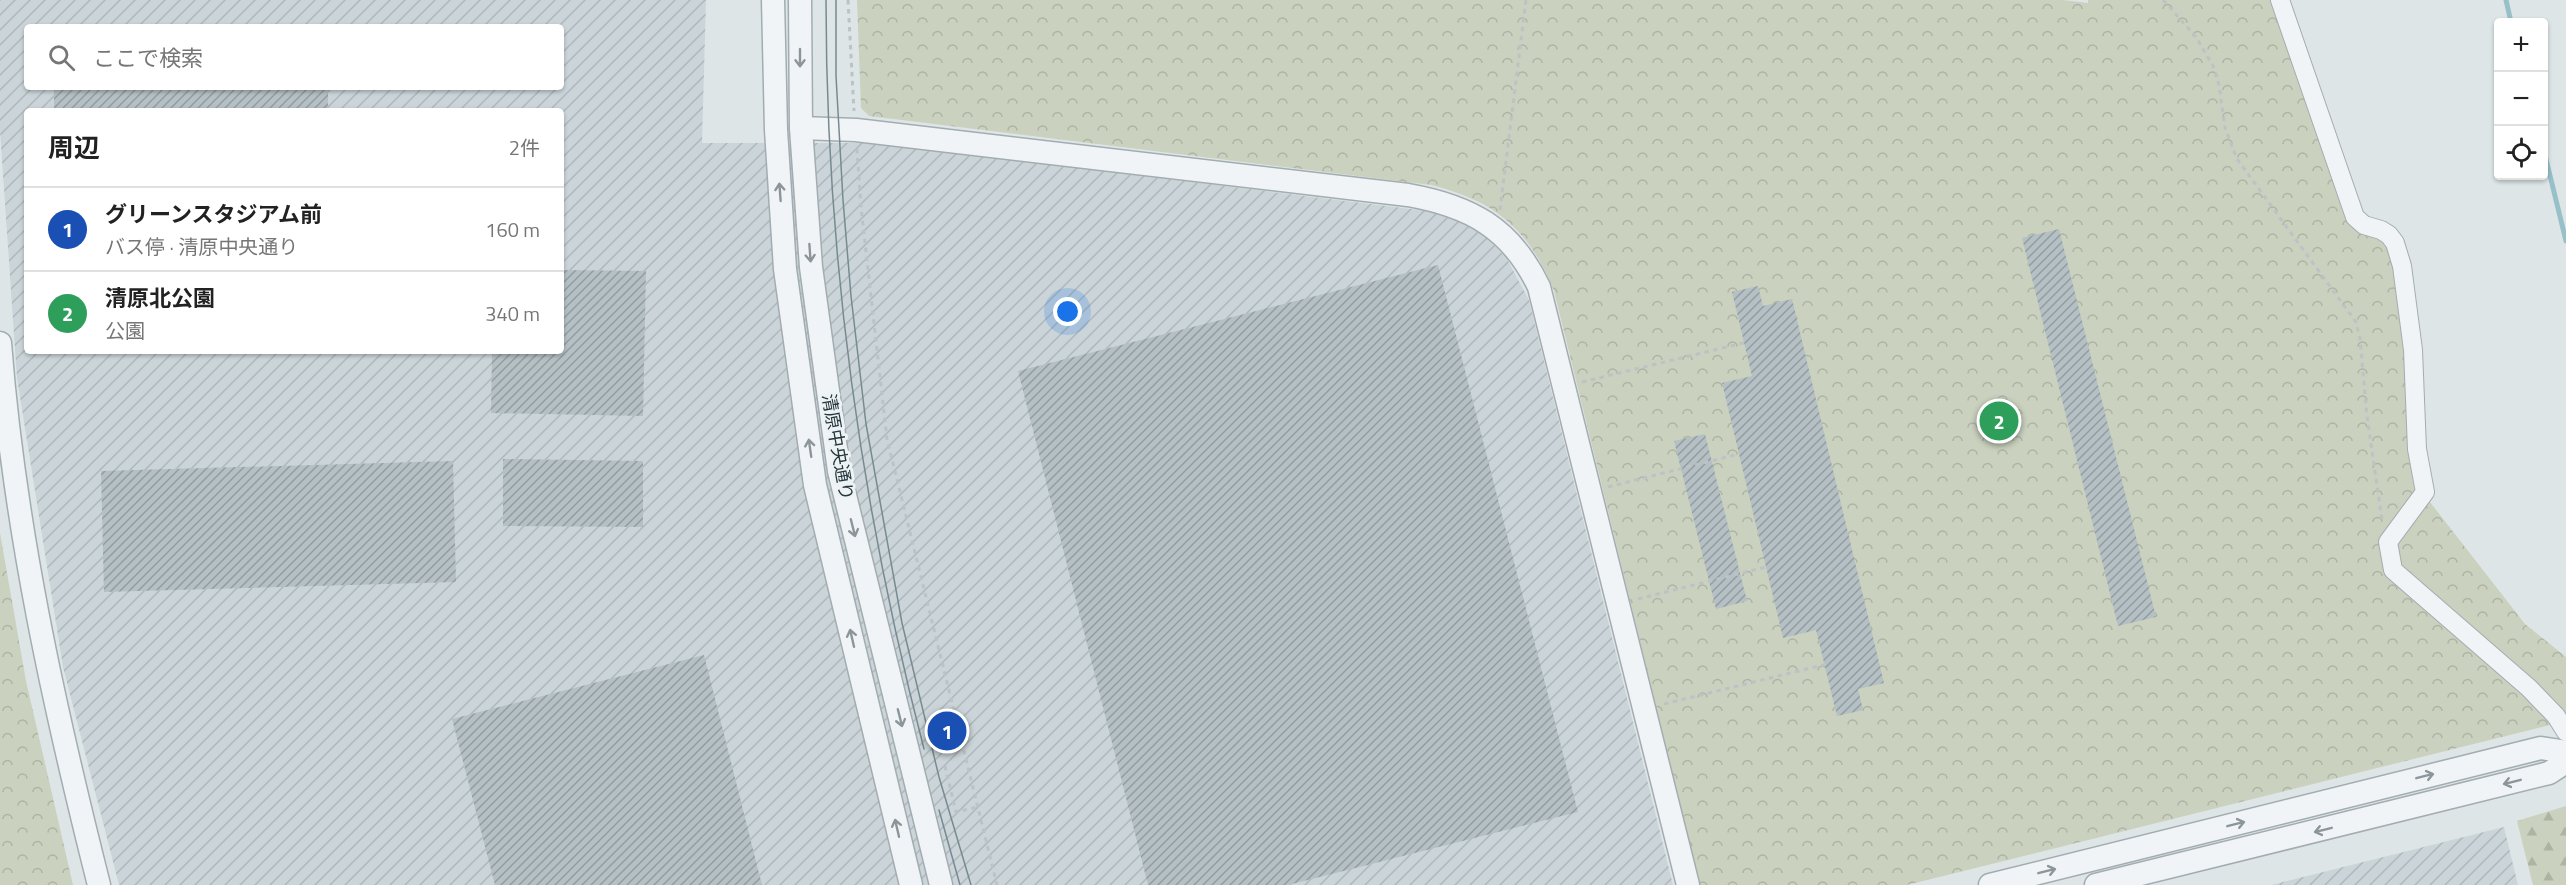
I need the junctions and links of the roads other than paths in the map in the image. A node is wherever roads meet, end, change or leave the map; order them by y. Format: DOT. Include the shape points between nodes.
graph roads {
  1 [pos="773,0"];
  2 [pos="800,0"];
  3 [pos="2280,0"];
  4 [pos="801,128"];
  5 [pos="0,343"];
  6 [pos="2,385"];
  7 [pos="2566,732"];
  8 [pos="2566,752"];
  9 [pos="2566,762"];
  10 [pos="99,885"];
  11 [pos="911,885"];
  12 [pos="941,885"];
  13 [pos="1688,885"];
  14 [pos="1990,885"];
  15 [pos="2096,885"];
  11 -- 1 [label="street, 清原中央通り, one-way" via="815,485 785,269"];
  2 -- 4 [label="street, 清原中央通り, one-way"];
  3 -- 7 [label="street" via="2355,217 2389,235 2402,266 2413,350 2416,449 2425,492 2388,542 2393,570 2529,688"];
  4 -- 12 [label="street, 清原中央通り, one-way" via="811,267 839,471"];
  4 -- 13 [label="street" via="856,130 1408,195 1459,207 1503,235 1524,260 1539,287"];
  5 -- 6 [label="street"];
  6 -- 10 [label="street" via="50,676"];
  14 -- 8 [label="street, one-way" via="2541,748"];
  9 -- 15 [label="street, one-way" via="2549,773"];
}
